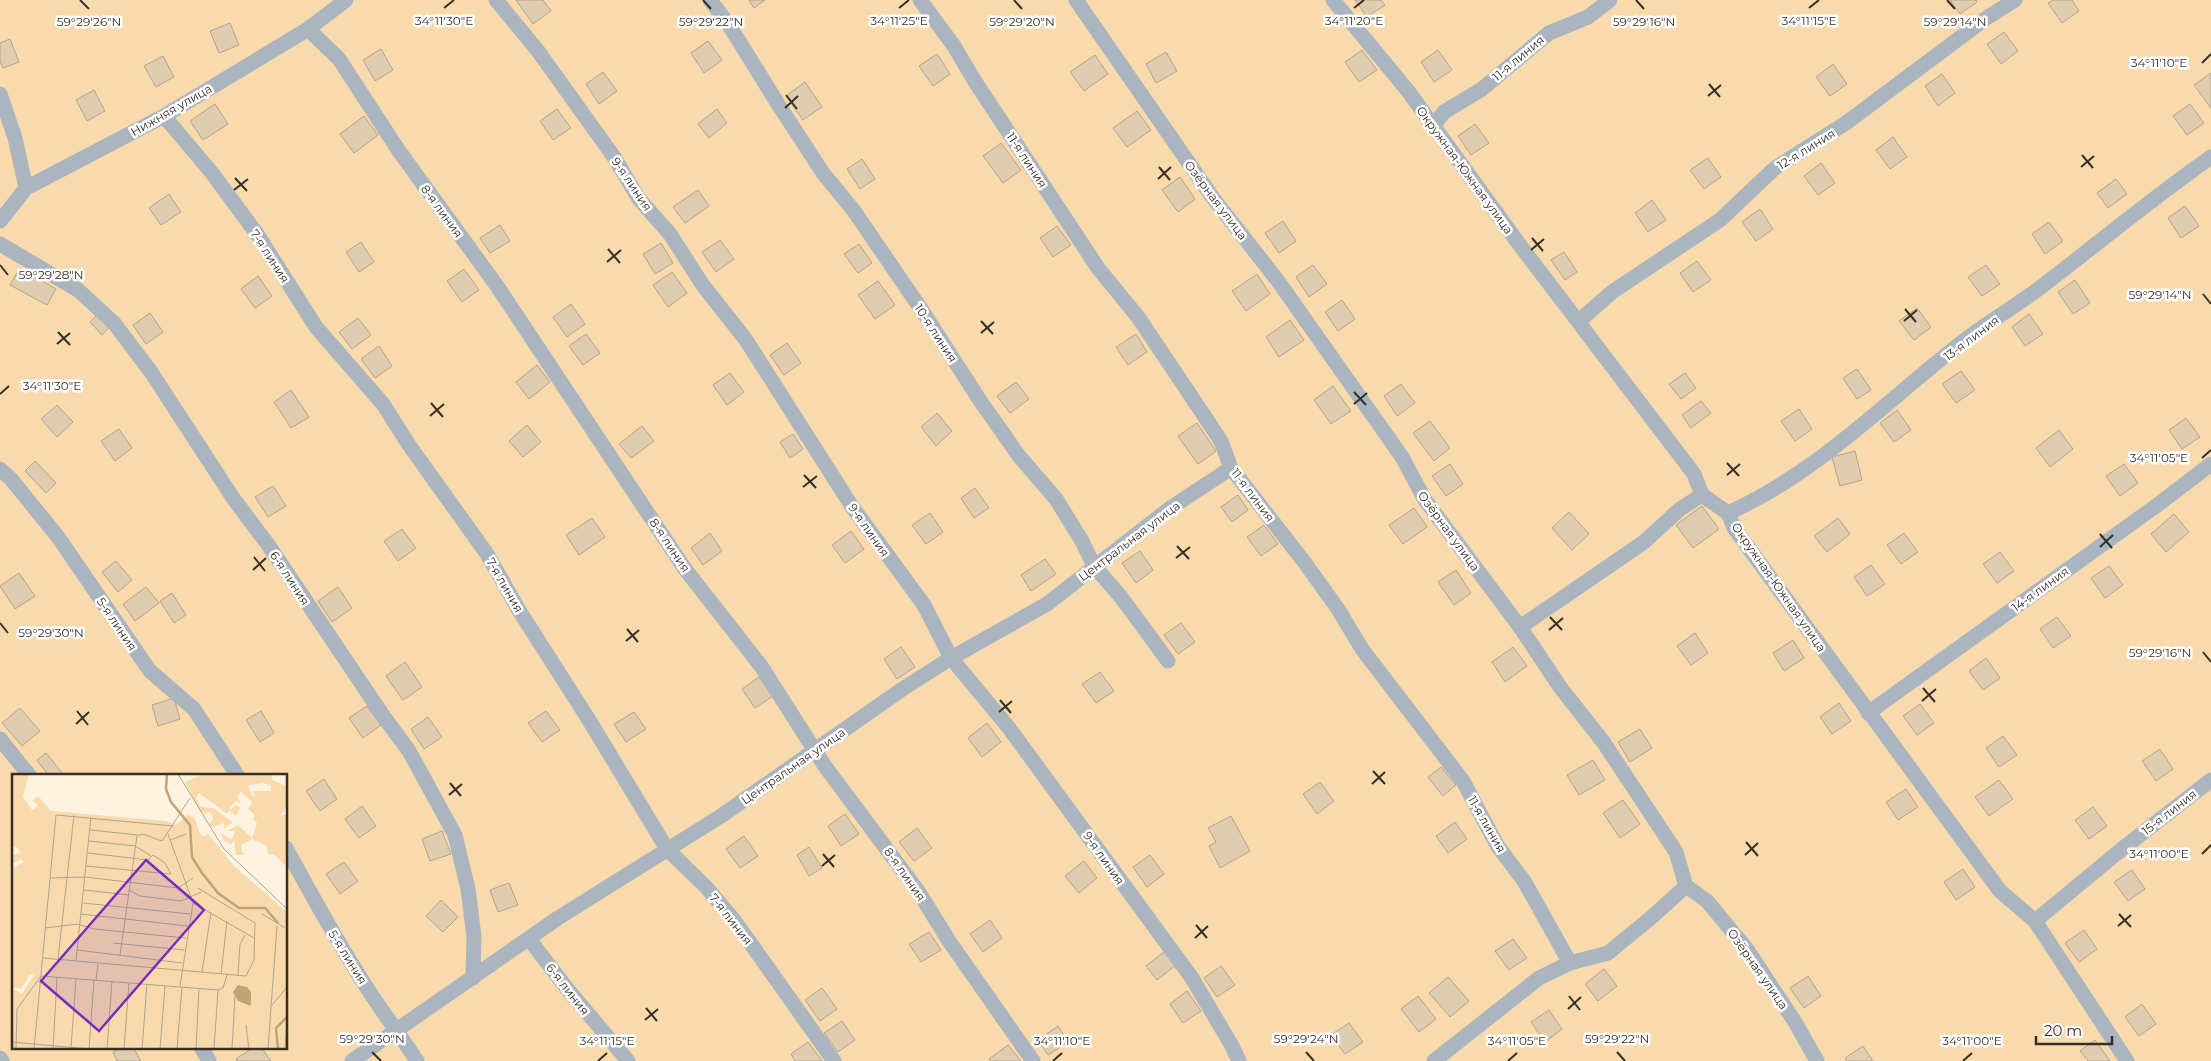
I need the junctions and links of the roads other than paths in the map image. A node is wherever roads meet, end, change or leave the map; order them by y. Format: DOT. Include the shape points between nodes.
graph roads {
  1 [pos="346,0"];
  2 [pos="496,0"];
  3 [pos="710,0"];
  4 [pos="920,0"];
  5 [pos="1076,0"];
  6 [pos="1333,0"];
  7 [pos="1610,0"];
  8 [pos="2015,0"];
  9 [pos="308,29"];
  10 [pos="0,94"];
  11 [pos="164,116"];
  12 [pos="1432,126"];
  13 [pos="2211,157"];
  14 [pos="26,188"];
  15 [pos="0,221"];
  16 [pos="0,244"];
  17 [pos="1579,321"];
  18 [pos="2211,464"];
  19 [pos="1231,468"];
  20 [pos="0,470"];
  21 [pos="1702,495"];
  22 [pos="1728,513"];
  23 [pos="1094,566"];
  24 [pos="1520,627"];
  25 [pos="951,658"];
  26 [pos="1168,661"];
  27 [pos="1868,713"];
  28 [pos="0,739"];
  29 [pos="815,750"];
  30 [pos="28,774"];
  31 [pos="236,774"];
  32 [pos="2211,780"];
  33 [pos="667,849"];
  34 [pos="288,852"];
  35 [pos="1686,886"];
  36 [pos="2034,921"];
  37 [pos="529,939"];
  38 [pos="1570,963"];
  39 [pos="472,978"];
  40 [pos="397,1029"];
  41 [pos="202,1048"];
  42 [pos="0,1058"];
  43 [pos="2,1061"];
  44 [pos="209,1061"];
  45 [pos="352,1061"];
  46 [pos="417,1061"];
  47 [pos="628,1061"];
  48 [pos="834,1061"];
  49 [pos="1033,1061"];
  50 [pos="1239,1061"];
  51 [pos="1434,1061"];
  52 [pos="1817,1061"];
  53 [pos="2127,1061"];
  1 -- 9 [label="street, Нижняя улица"];
  2 -- 25 [label="street, 9-я линия" via="538,51 614,157 639,199 670,234 702,284 746,340 853,508 924,605"];
  3 -- 23 [label="street, 10-я линия" via="729,24 823,173 854,211 981,402 1019,456 1056,499"];
  4 -- 19 [label="street, 11-я линия" via="954,46 1098,268 1138,317 1221,441"];
  5 -- 24 [label="street, Озёрная улица" via="1213,198 1278,281 1402,457 1425,500"];
  6 -- 12 [label="street, Окружная-Южная улица" via="1408,91"];
  7 -- 12 [label="street, 11-я линия" via="1588,17 1549,33 1482,89 1444,112"];
  8 -- 17 [label="street, 12-я линия" via="1846,123 1775,168 1720,220 1612,292"];
  9 -- 11 [label="street, Нижняя улица"];
  9 -- 29 [label="street, 8-я линия" via="339,59 399,151 559,377 685,569 761,666"];
  10 -- 14 [label="street" via="15,138"];
  11 -- 14 [label="street, Нижняя улица"];
  11 -- 33 [label="street, 7-я линия" via="257,234 316,327 383,404 487,554"];
  12 -- 17 [label="street, Окружная-Южная улица"];
  13 -- 22 [label="street, 13-я линия" via="2037,290 1966,339 1829,452 1754,502"];
  14 -- 15 [label="street, Нижняя улица"];
  16 -- 39 [label="street, 6-я линия" via="78,290 114,323 151,372 233,498 410,751 455,835 468,889 474,937"];
  17 -- 21 [label="street, Окружная-Южная улица" via="1694,474"];
  18 -- 27 [label="street, 14-я линия"];
  19 -- 23 [label="street, Центральная улица" via="1169,509"];
  19 -- 38 [label="street, 11-я линия" via="1305,563 1338,608 1362,649 1463,781 1497,845 1524,880"];
  20 -- 31 [label="street, 5-я линия" via="12,479 58,536 150,671 194,709"];
  21 -- 22 [label="street, Окружная-Южная улица"];
  21 -- 24 [label="street" via="1680,509 1644,542"];
  22 -- 27 [label="street, Окружная-Южная улица" via="1734,528"];
  23 -- 25 [label="street, Центральная улица" via="1047,604"];
  23 -- 26 [label="street, 10-я линия" via="1122,597"];
  24 -- 35 [label="street, Озёрная улица" via="1560,688 1604,743 1676,852"];
  25 -- 29 [label="street, Центральная улица"];
  25 -- 50 [label="street, 9-я линия" via="1009,728 1186,971"];
  27 -- 36 [label="street, Окружная-Южная улица" via="2000,891"];
  28 -- 30 [label="street"];
  29 -- 33 [label="street, Центральная улица" via="721,816"];
  29 -- 49 [label="street, 8-я линия" via="857,812 918,891"];
  32 -- 36 [label="street, 15-я линия"];
  33 -- 37 [label="street, Центральная улица"];
  33 -- 48 [label="street, 7-я линия" via="734,920"];
  34 -- 40 [label="street, 5-я линия" via="335,937"];
  35 -- 38 [label="street" via="1608,953"];
  35 -- 52 [label="street, Озёрная улица" via="1707,901 1746,948 1796,1022"];
  36 -- 53 [label="street, Окружная-Южная улица"];
  37 -- 39 [label="street, Центральная улица"];
  37 -- 47 [label="street, 6-я линия"];
  38 -- 51 [label="street" via="1540,978"];
  39 -- 40 [label="street, Центральная улица"];
  40 -- 45 [label="street, Центральная улица"];
  40 -- 46 [label="street, 5-я линия"];
  41 -- 44 [label="street"];
  42 -- 43 [label="street"];
}
